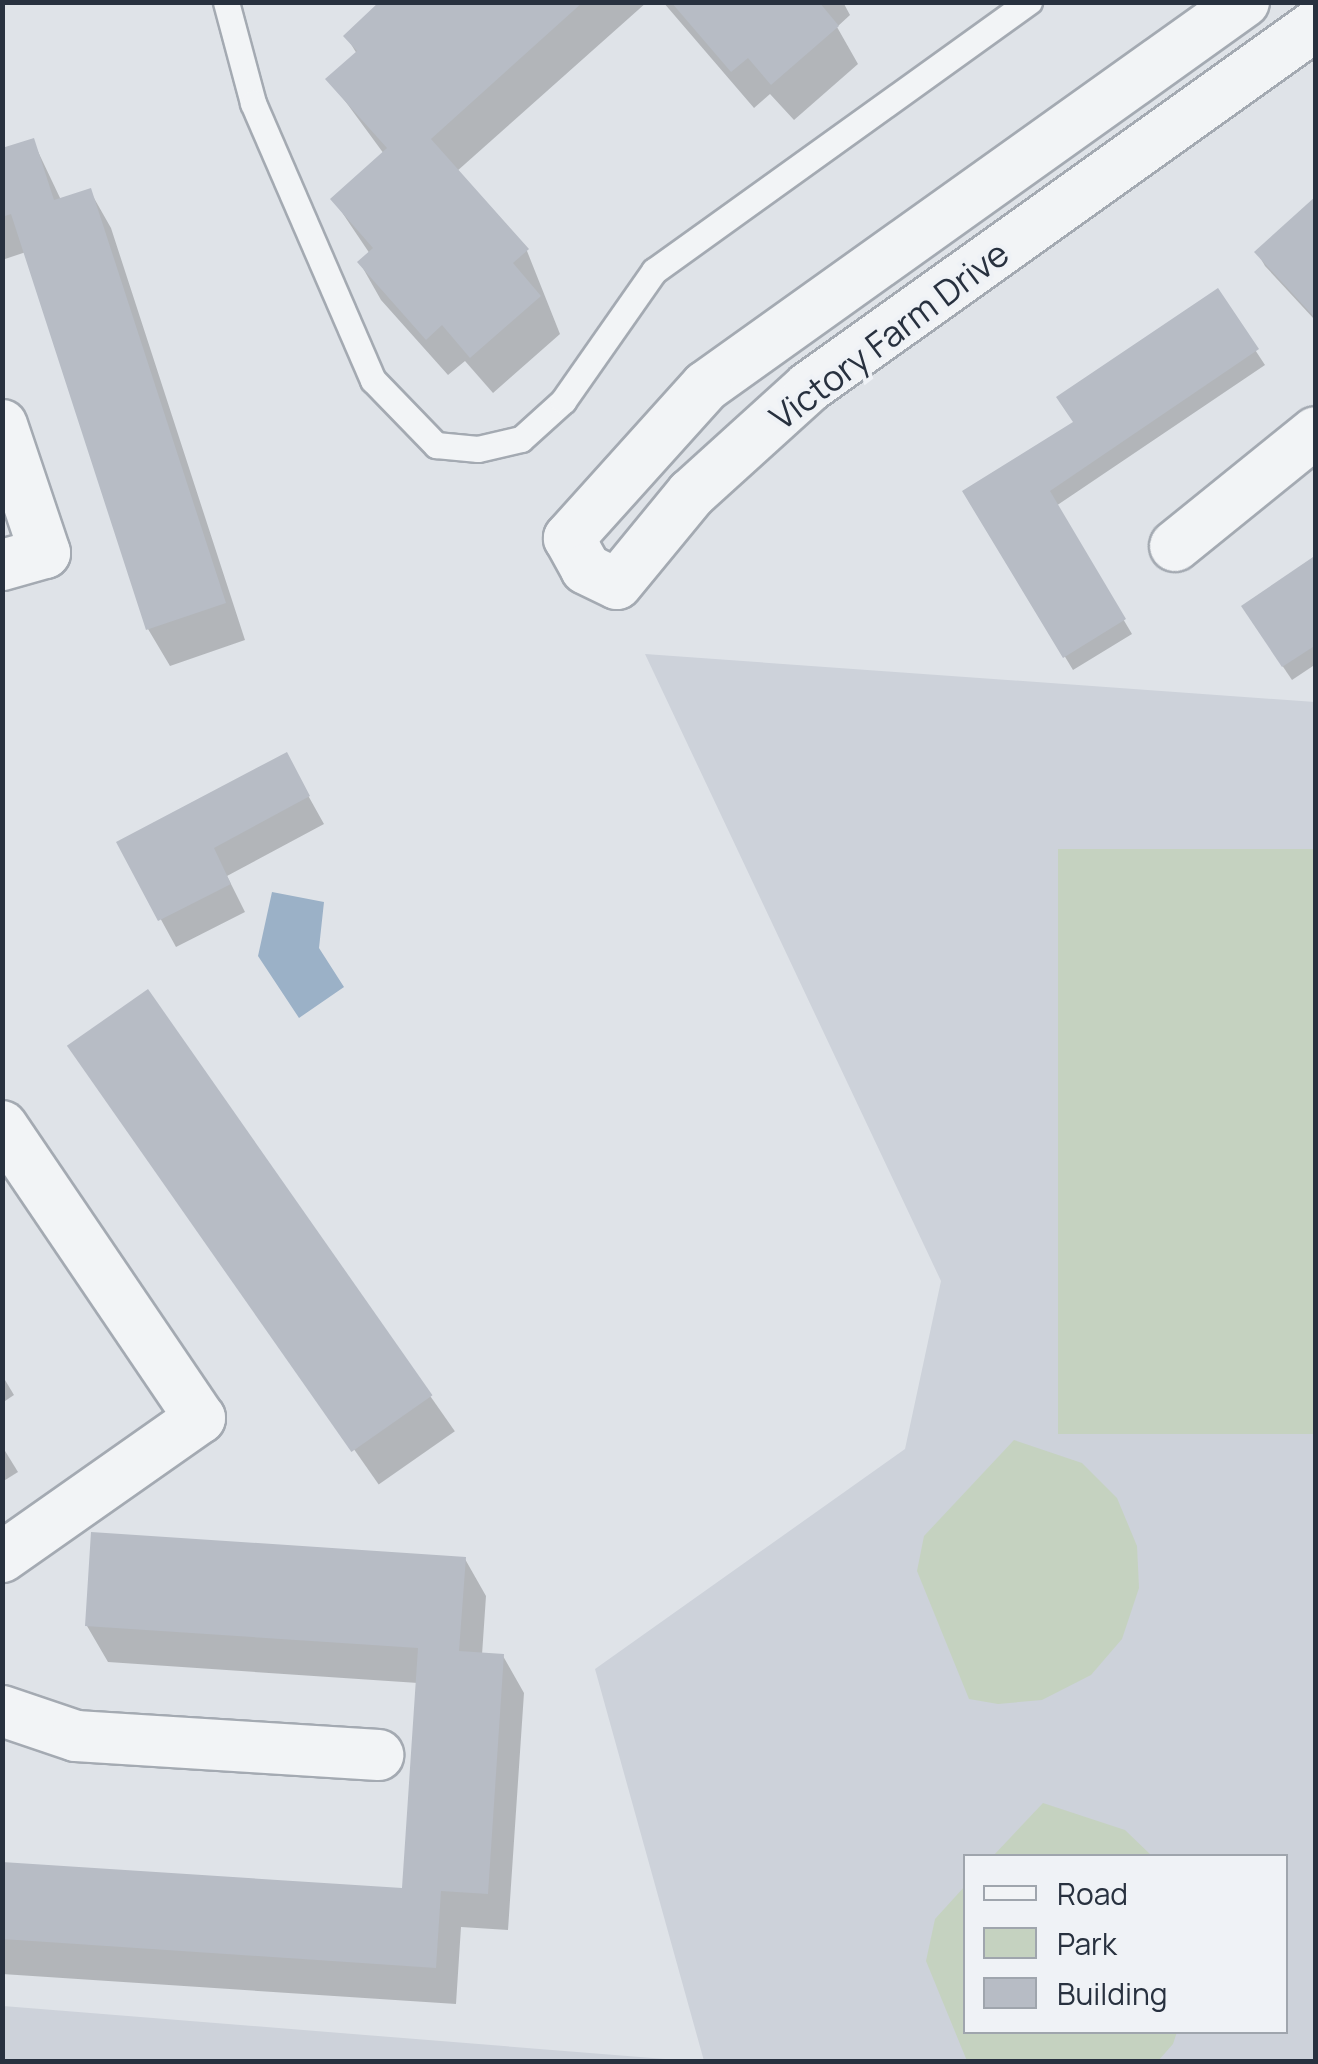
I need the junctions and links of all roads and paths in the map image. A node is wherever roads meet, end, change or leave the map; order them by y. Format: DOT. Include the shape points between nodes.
graph roads {
  1 [pos="226,2"];
  2 [pos="1028,2"];
  3 [pos="1244,2"];
  4 [pos="1316,25"];
  5 [pos="770,336"];
  6 [pos="809,387"];
  7 [pos="2,425"];
  8 [pos="1316,432"];
  9 [pos="1175,546"];
  10 [pos="24,559"];
  11 [pos="2,1126"];
  12 [pos="2,1557"];
  13 [pos="2,1711"];
  14 [pos="378,1755"];
  1 -- 2 [label="lane" via="253,103 373,380 436,445 478,449 520,439 563,401 654,271"];
  3 -- 5 [label="street, Victory Farm Drive"];
  4 -- 6 [label="street, Victory Farm Drive"];
  5 -- 6 [label="lane"];
  5 -- 6 [label="street, Victory Farm Drive" via="706,386 599,498 569,538 574,555 617,584 691,494"];
  7 -- 10 [label="street"];
  8 -- 9 [label="street"];
  11 -- 12 [label="street" via="200,1418"];
  13 -- 14 [label="street" via="76,1736"];
}
